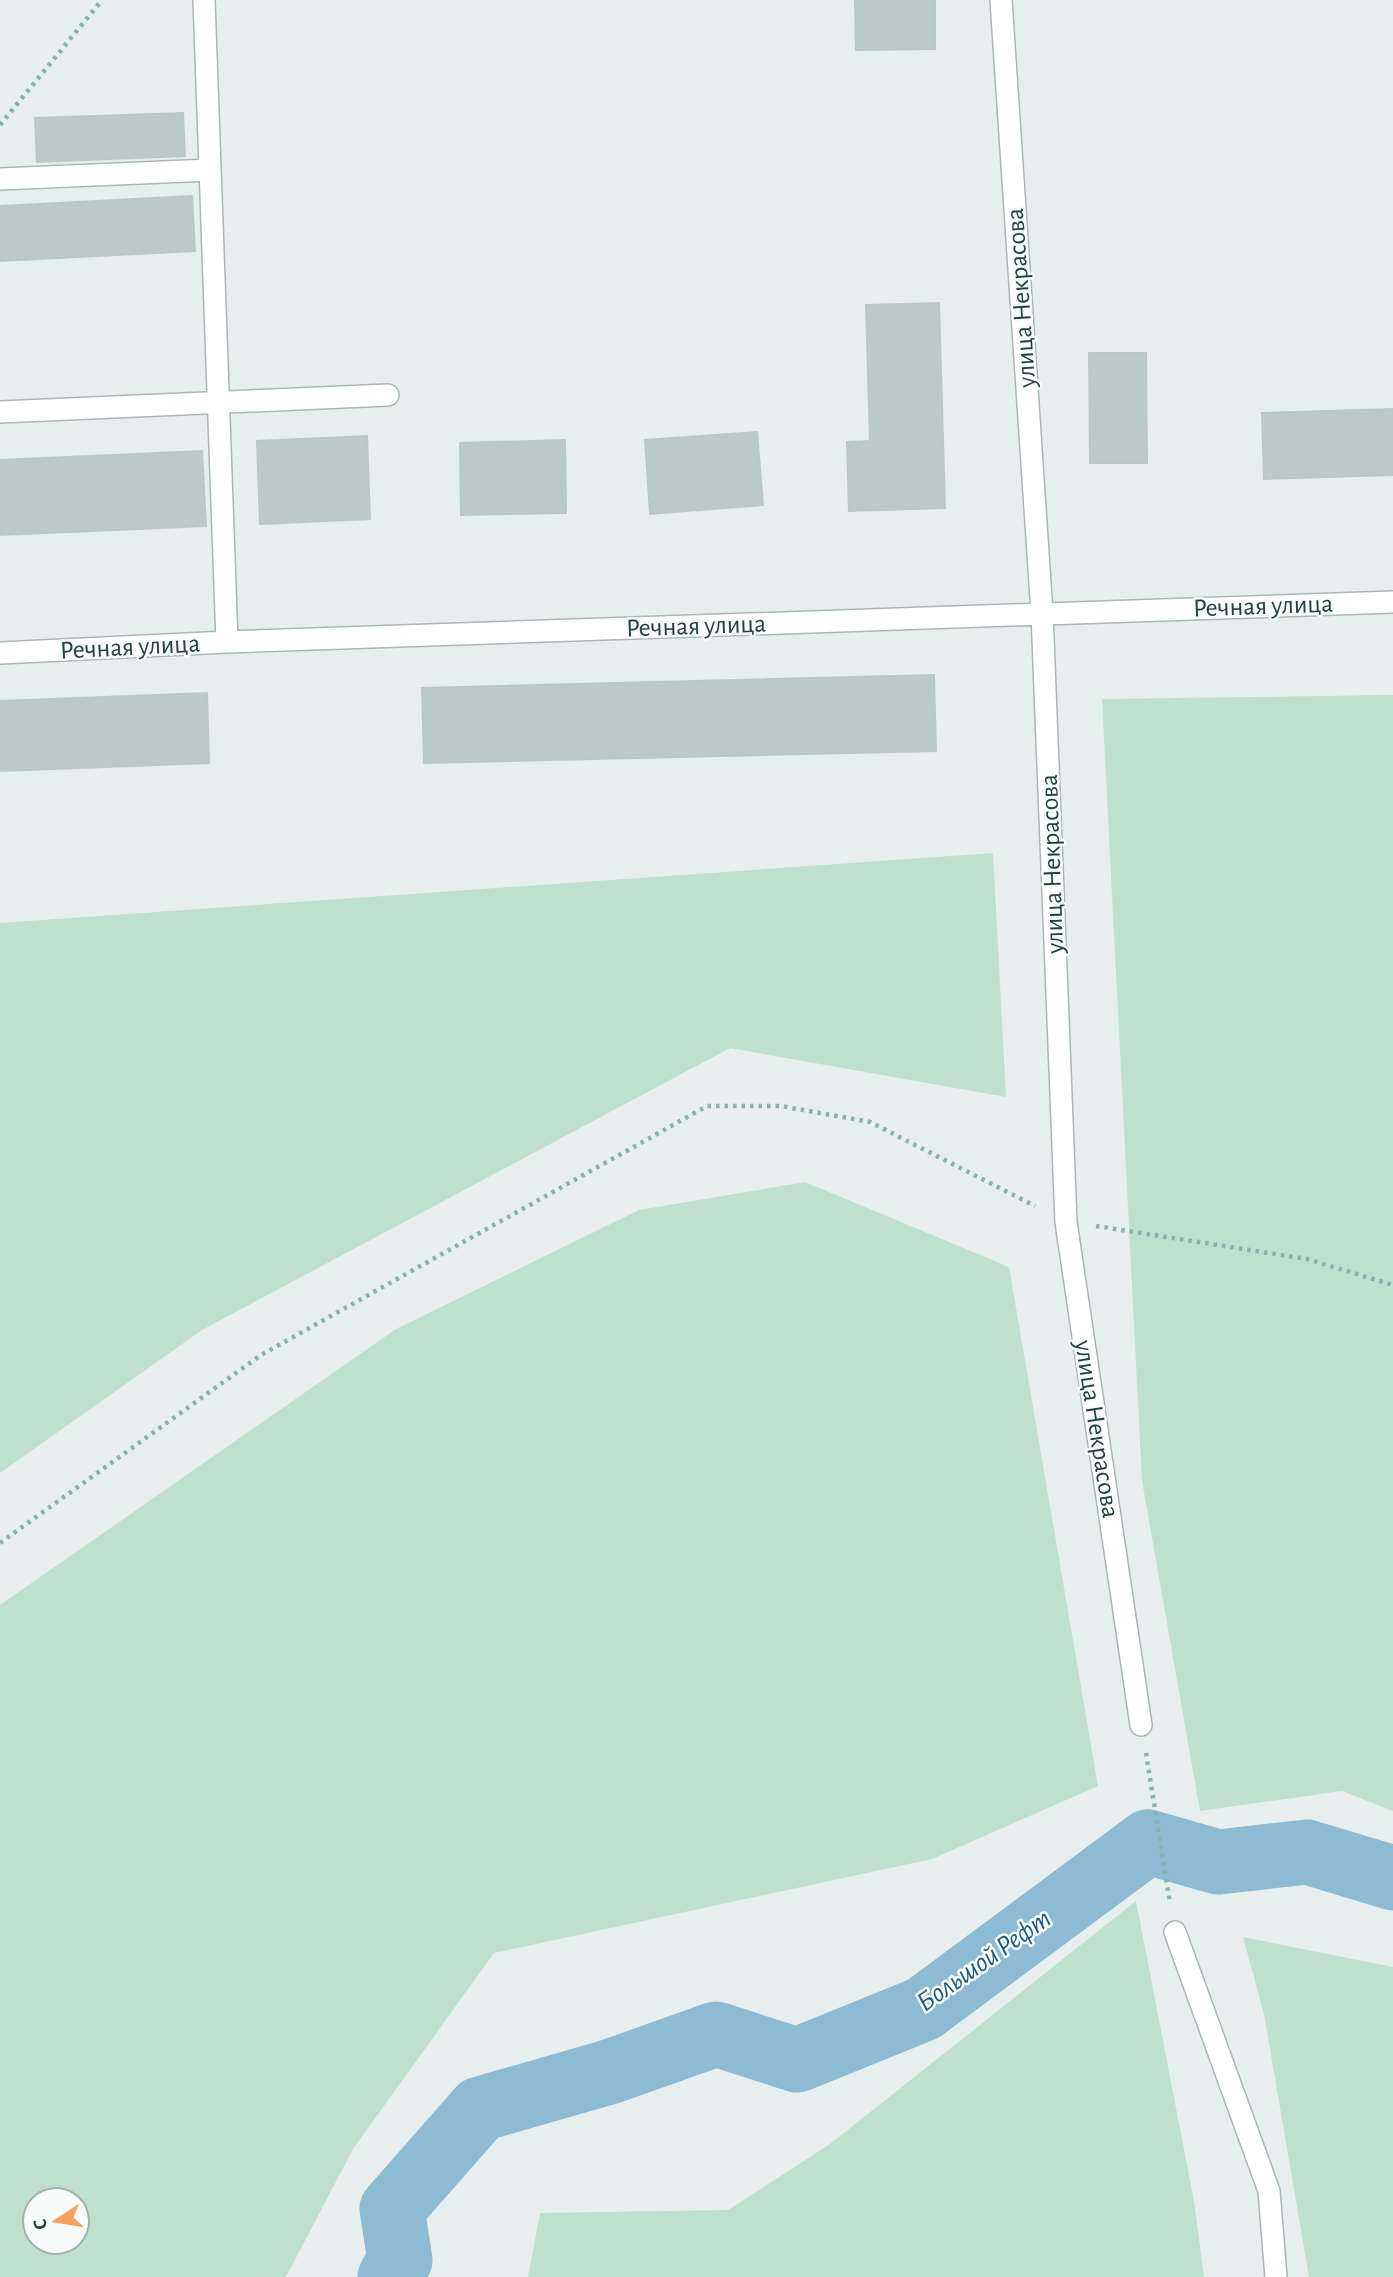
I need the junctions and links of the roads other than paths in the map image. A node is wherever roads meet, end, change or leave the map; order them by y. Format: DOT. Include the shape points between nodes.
graph roads {
  1 [pos="204,0"];
  2 [pos="1001,0"];
  3 [pos="210,170"];
  4 [pos="0,179"];
  5 [pos="387,395"];
  6 [pos="219,402"];
  7 [pos="0,412"];
  8 [pos="1393,602"];
  9 [pos="1042,613"];
  10 [pos="227,642"];
  11 [pos="0,653"];
  12 [pos="1141,1725"];
  13 [pos="1175,1933"];
  14 [pos="1276,2277"];
  1 -- 3 [label="street"];
  2 -- 9 [label="street, улица Некрасова"];
  3 -- 4 [label="street"];
  3 -- 6 [label="street"];
  5 -- 6 [label="street"];
  6 -- 7 [label="street"];
  6 -- 10 [label="street"];
  8 -- 9 [label="street, Речная улица"];
  9 -- 10 [label="street, Речная улица"];
  9 -- 12 [label="street, улица Некрасова" via="1066,1222"];
  10 -- 11 [label="street, Речная улица"];
  13 -- 14 [label="street" via="1269,2191"];
}
